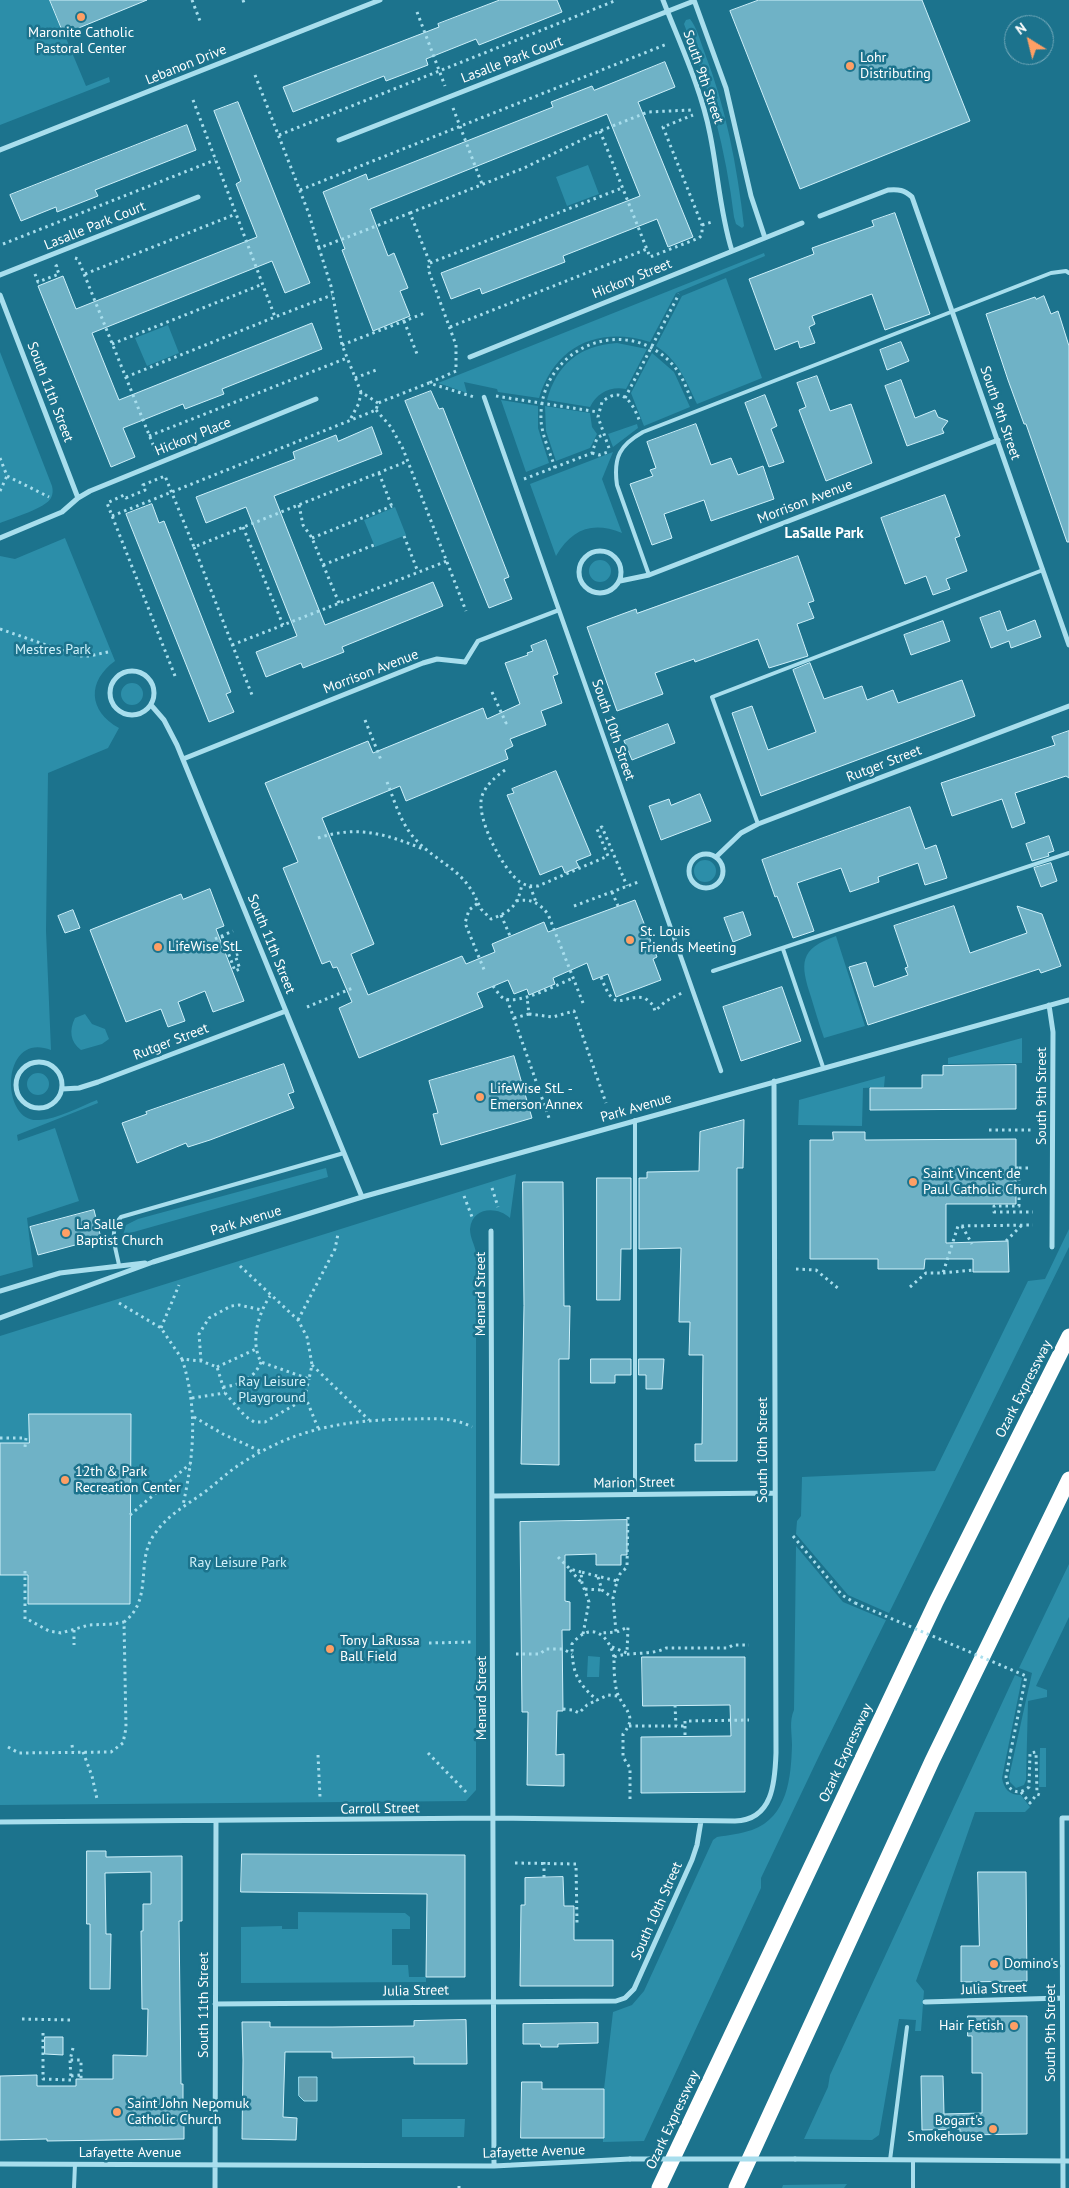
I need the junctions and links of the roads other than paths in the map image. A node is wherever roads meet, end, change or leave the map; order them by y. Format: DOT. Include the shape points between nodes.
graph roads {
  1 [pos="380,0"];
  2 [pos="663,0"];
  3 [pos="694,1"];
  4 [pos="667,12"];
  5 [pos="338,140"];
  6 [pos="0,150"];
  7 [pos="198,197"];
  8 [pos="820,216"];
  9 [pos="802,223"];
  10 [pos="765,238"];
  11 [pos="732,251"];
  12 [pos="1069,273"];
  13 [pos="0,275"];
  14 [pos="0,295"];
  15 [pos="953,311"];
  16 [pos="470,357"];
  17 [pos="484,397"];
  18 [pos="316,399"];
  19 [pos="998,440"];
  20 [pos="78,498"];
  21 [pos="0,538"];
  22 [pos="1043,570"];
  23 [pos="649,574"];
  24 [pos="620,581"];
  25 [pos="559,610"];
  26 [pos="1067,634"];
  27 [pos="1069,645"];
  28 [pos="465,662"];
  29 [pos="151,705"];
  30 [pos="1069,706"];
  31 [pos="183,758"];
  32 [pos="758,824"];
  33 [pos="1069,854"];
  34 [pos="716,857"];
  35 [pos="782,949"];
  36 [pos="713,971"];
  37 [pos="1069,1000"];
  38 [pos="1049,1005"];
  39 [pos="286,1011"];
  40 [pos="823,1067"];
  41 [pos="721,1071"];
  42 [pos="774,1081"];
  43 [pos="62,1089"];
  44 [pos="635,1120"];
  45 [pos="344,1153"];
  46 [pos="362,1196"];
  47 [pos="492,1231"];
  48 [pos="1052,1247"];
  49 [pos="153,1262"];
  50 [pos="119,1266"];
  51 [pos="0,1291"];
  52 [pos="0,1318"];
  53 [pos="1069,1336"];
  54 [pos="1069,1479"];
  55 [pos="774,1493"];
  56 [pos="635,1494"];
  57 [pos="1069,1495"];
  58 [pos="494,1496"];
  59 [pos="1045,1528"];
  60 [pos="758,1814"];
  61 [pos="493,1818"];
  62 [pos="1069,1818"];
  63 [pos="701,1820"];
  64 [pos="216,1821"];
  65 [pos="0,1822"];
  66 [pos="1062,1998"];
  67 [pos="616,2001"];
  68 [pos="494,2002"];
  69 [pos="926,2002"];
  70 [pos="216,2004"];
  71 [pos="907,2027"];
  72 [pos="890,2160"];
  73 [pos="913,2160"];
  74 [pos="1062,2161"];
  75 [pos="1069,2161"];
  76 [pos="0,2164"];
  77 [pos="75,2164"];
  78 [pos="215,2165"];
  79 [pos="494,2166"];
  80 [pos="74,2188"];
  81 [pos="215,2188"];
  82 [pos="660,2188"];
  83 [pos="736,2188"];
  84 [pos="913,2188"];
  85 [pos="1063,2188"];
  1 -- 6 [label="street, Lebanon Drive"];
  2 -- 4 [label="street, South 9th Street"];
  3 -- 4 [label="street, Lasalle Park Court"];
  3 -- 10 [label="street, South 9th Street" via="726,88 751,196"];
  4 -- 5 [label="street, Lasalle Park Court"];
  4 -- 11 [label="street, South 9th Street" via="706,116"];
  7 -- 13 [label="street, Lasalle Park Court"];
  8 -- 15 [label="street, South 9th Street" via="888,190 906,192 916,205"];
  9 -- 10 [label="street, Hickory Street"];
  10 -- 11 [label="street, Hickory Street"];
  11 -- 16 [label="street, Hickory Street"];
  12 -- 15 [label="lane" via="1051,273"];
  14 -- 20 [label="street, South 11th Street"];
  15 -- 19 [label="street, South 9th Street"];
  15 -- 23 [label="lane" via="643,432 624,446 615,471 617,485"];
  17 -- 25 [label="street, South 10th Street"];
  18 -- 20 [label="street, Hickory Place"];
  19 -- 22 [label="street, South 9th Street"];
  19 -- 23 [label="street, Morrison Avenue"];
  20 -- 21 [label="street" via="62,512"];
  22 -- 26 [label="street, South 9th Street"];
  22 -- 32 [label="lane" via="712,697"];
  23 -- 24 [label="street, Morrison Avenue"];
  24 -- 24 [label="street, Morrison Avenue" via="621,567 608,552 589,554 580,564 583,585 595,593 610,591"];
  25 -- 28 [label="street, Morrison Avenue" via="478,641"];
  25 -- 41 [label="street, South 10th Street"];
  26 -- 27 [label="street, South 9th Street"];
  28 -- 31 [label="street, Morrison Avenue" via="437,659 423,663"];
  29 -- 29 [label="street" via="154,698 152,682 141,672 126,671 113,680 111,701 119,712 133,715"];
  29 -- 31 [label="street, South 11th Street" via="170,728"];
  30 -- 32 [label="street, Rutger Street"];
  31 -- 39 [label="street, South 11th Street"];
  32 -- 34 [label="street, Rutger Street" via="741,833"];
  33 -- 35 [label="lane"];
  34 -- 34 [label="street" via="706,853 691,861 689,877 696,886 708,888 718,883 723,867"];
  35 -- 36 [label="lane"];
  35 -- 40 [label="lane"];
  37 -- 38 [label="street, Park Avenue"];
  38 -- 40 [label="street, Park Avenue"];
  38 -- 48 [label="street, South 9th Street" via="1053,1032"];
  39 -- 43 [label="street, Rutger Street" via="98,1082"];
  39 -- 45 [label="street, South 11th Street"];
  40 -- 42 [label="street, Park Avenue"];
  42 -- 44 [label="street, Park Avenue"];
  42 -- 55 [label="street, South 10th Street"];
  43 -- 43 [label="street" via="60,1073 55,1067 40,1061 25,1066 16,1080 18,1094 34,1108 55,1102"];
  44 -- 46 [label="street, Park Avenue"];
  44 -- 56 [label="lane"];
  45 -- 46 [label="street, South 11th Street"];
  45 -- 50 [label="lane" via="121,1217 115,1223 114,1231"];
  46 -- 49 [label="street, Park Avenue"];
  47 -- 58 [label="street, Menard Street"];
  49 -- 50 [label="street, Park Avenue"];
  49 -- 52 [label="street, Park Avenue"];
  50 -- 51 [label="street, Park Avenue" via="60,1273"];
  53 -- 82 [label="highway, Ozark Expressway" via="936,1602"];
  54 -- 59 [label="highway"];
  55 -- 56 [label="street, Marion Street"];
  55 -- 60 [label="street, South 10th Street" via="775,1776 769,1799"];
  56 -- 58 [label="street, Marion Street"];
  57 -- 59 [label="highway"];
  58 -- 61 [label="street, Menard Street"];
  59 -- 83 [label="highway" via="932,1761"];
  60 -- 63 [label="street, Carroll Street" via="742,1820"];
  61 -- 63 [label="street, Carroll Street"];
  61 -- 64 [label="street, Carroll Street"];
  61 -- 68 [label="street, Menard Street"];
  62 -- 66 [label="street, South 9th Street" via="1062,1818"];
  63 -- 67 [label="street, South 10th Street" via="698,1845 634,1989"];
  64 -- 65 [label="street, Carroll Street"];
  64 -- 70 [label="street, South 11th Street"];
  66 -- 69 [label="street, Julia Street"];
  66 -- 74 [label="street, South 9th Street"];
  67 -- 68 [label="street, Julia Street"];
  68 -- 70 [label="street, Julia Street"];
  68 -- 79 [label="street, Menard Street"];
  70 -- 78 [label="street, South 11th Street"];
  71 -- 72 [label="lane"];
  72 -- 73 [label="street, Lafayette Avenue"];
  72 -- 79 [label="street, Lafayette Avenue, bridge" via="630,2159"];
  73 -- 74 [label="street, Lafayette Avenue"];
  73 -- 84 [label="lane"];
  74 -- 75 [label="street, Lafayette Avenue"];
  74 -- 85 [label="street, South 9th Street"];
  76 -- 77 [label="street, Lafayette Avenue"];
  77 -- 78 [label="street, Lafayette Avenue"];
  77 -- 80 [label="lane"];
  78 -- 79 [label="street, Lafayette Avenue"];
  78 -- 81 [label="street, South 11th Street"];
}
